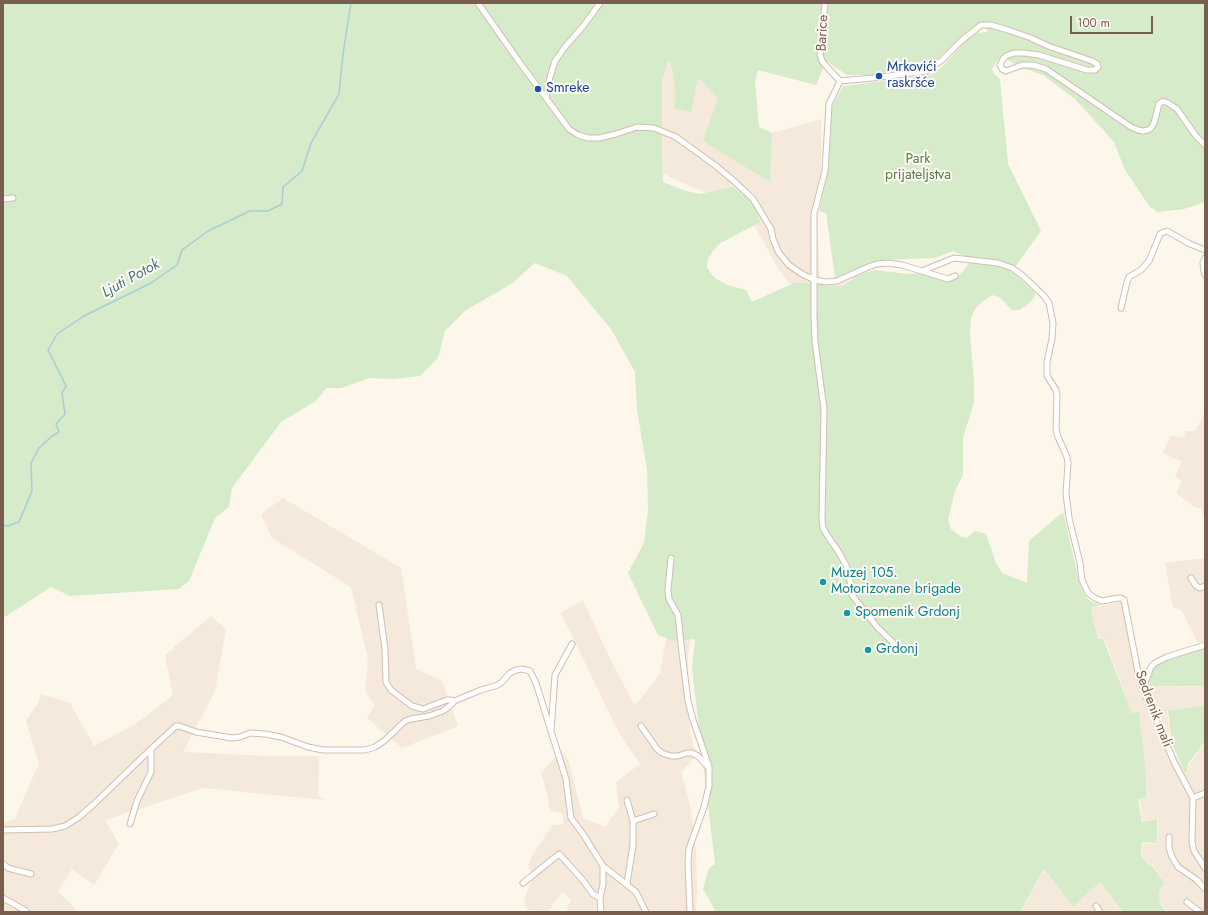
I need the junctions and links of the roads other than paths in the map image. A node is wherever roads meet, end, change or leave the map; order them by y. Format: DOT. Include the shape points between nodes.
graph roads {
  1 [pos="478,3"];
  2 [pos="600,3"];
  3 [pos="825,3"];
  4 [pos="840,81"];
  5 [pos="546,97"];
  6 [pos="1205,145"];
  7 [pos="13,198"];
  8 [pos="3,199"];
  9 [pos="1205,250"];
  10 [pos="1205,258"];
  11 [pos="922,271"];
  12 [pos="1205,275"];
  13 [pos="954,276"];
  14 [pos="815,280"];
  15 [pos="1121,308"];
  16 [pos="671,558"];
  17 [pos="1190,578"];
  18 [pos="1205,586"];
  19 [pos="379,605"];
  20 [pos="572,644"];
  21 [pos="1205,645"];
  22 [pos="899,648"];
  23 [pos="1145,694"];
  24 [pos="454,701"];
  25 [pos="641,726"];
  26 [pos="551,731"];
  27 [pos="151,749"];
  28 [pos="708,767"];
  29 [pos="1205,793"];
  30 [pos="1193,798"];
  31 [pos="627,800"];
  32 [pos="654,814"];
  33 [pos="633,821"];
  34 [pos="130,824"];
  35 [pos="3,830"];
  36 [pos="1169,837"];
  37 [pos="3,864"];
  38 [pos="603,866"];
  39 [pos="1205,868"];
  40 [pos="31,874"];
  41 [pos="523,883"];
  42 [pos="627,884"];
  43 [pos="1205,889"];
  44 [pos="3,898"];
  45 [pos="600,898"];
  46 [pos="1187,902"];
  47 [pos="1096,906"];
  48 [pos="26,911"];
  49 [pos="601,912"];
  50 [pos="646,912"];
  51 [pos="690,912"];
  52 [pos="1100,912"];
  53 [pos="1200,912"];
  1 -- 5 [label="street"];
  2 -- 5 [label="street" via="555,61"];
  3 -- 4 [label="street, Barice" via="820,55 822,61"];
  4 -- 6 [label="street" via="926,71 981,25 991,25 1092,61 1098,67 1095,70 1087,70 1039,55 1014,53 1003,59 1000,65 1002,69 1006,71 1022,65 1046,69 1131,127 1143,131 1151,128 1159,104 1163,101 1176,109"];
  4 -- 14 [label="street" via="829,104 824,171 814,214"];
  5 -- 14 [label="street" via="556,113 578,135 599,138 637,127 654,128 676,137 722,171 753,199 771,228 778,252 789,265"];
  7 -- 8 [label="street"];
  9 -- 15 [label="street" via="1167,231 1160,234 1149,261 1129,278"];
  10 -- 12 [label="street"];
  11 -- 13 [label="street" via="948,279"];
  11 -- 14 [label="street" via="888,263 877,264 837,282"];
  11 -- 23 [label="street, Sedrenik mali" via="954,258 998,263 1022,275 1049,303 1054,323 1047,375 1056,390 1056,429 1067,457 1066,494 1082,580 1088,593 1095,598 1102,601 1119,598 1124,600 1138,672"];
  14 -- 22 [label="street" via="815,342 824,409 823,528 846,565 852,595 878,628"];
  16 -- 28 [label="street" via="669,599 678,615 688,701"];
  17 -- 18 [label="street" via="1196,586"];
  19 -- 24 [label="street" via="386,682 391,690 412,706 423,709 447,700"];
  20 -- 26 [label="street" via="555,675"];
  21 -- 23 [label="street" via="1155,663 1145,682"];
  23 -- 30 [label="street, Sedrenik mali" via="1174,762"];
  24 -- 26 [label="street" via="498,685 516,670 530,671"];
  24 -- 27 [label="street" via="436,714 405,721 384,741 365,750 323,750 265,734 250,733 232,738 196,732 179,726"];
  25 -- 28 [label="street" via="662,753 678,756 692,753"];
  26 -- 38 [label="street" via="566,779 571,818"];
  27 -- 34 [label="street" via="151,772 136,801"];
  27 -- 35 [label="street" via="94,804 65,826 52,829"];
  28 -- 51 [label="street" via="709,786 689,849"];
  29 -- 30 [label="street"];
  30 -- 39 [label="street, Sedrenik mali" via="1193,846"];
  31 -- 33 [label="street"];
  32 -- 33 [label="street"];
  33 -- 42 [label="street" via="633,845"];
  36 -- 43 [label="street" via="1169,848 1178,867 1198,880"];
  37 -- 40 [label="street" via="8,868"];
  38 -- 42 [label="street"];
  38 -- 45 [label="street"];
  41 -- 45 [label="street" via="559,854"];
  42 -- 50 [label="street" via="636,892"];
  44 -- 48 [label="street"];
  45 -- 49 [label="street"];
  46 -- 53 [label="street"];
  47 -- 52 [label="street"];
}
